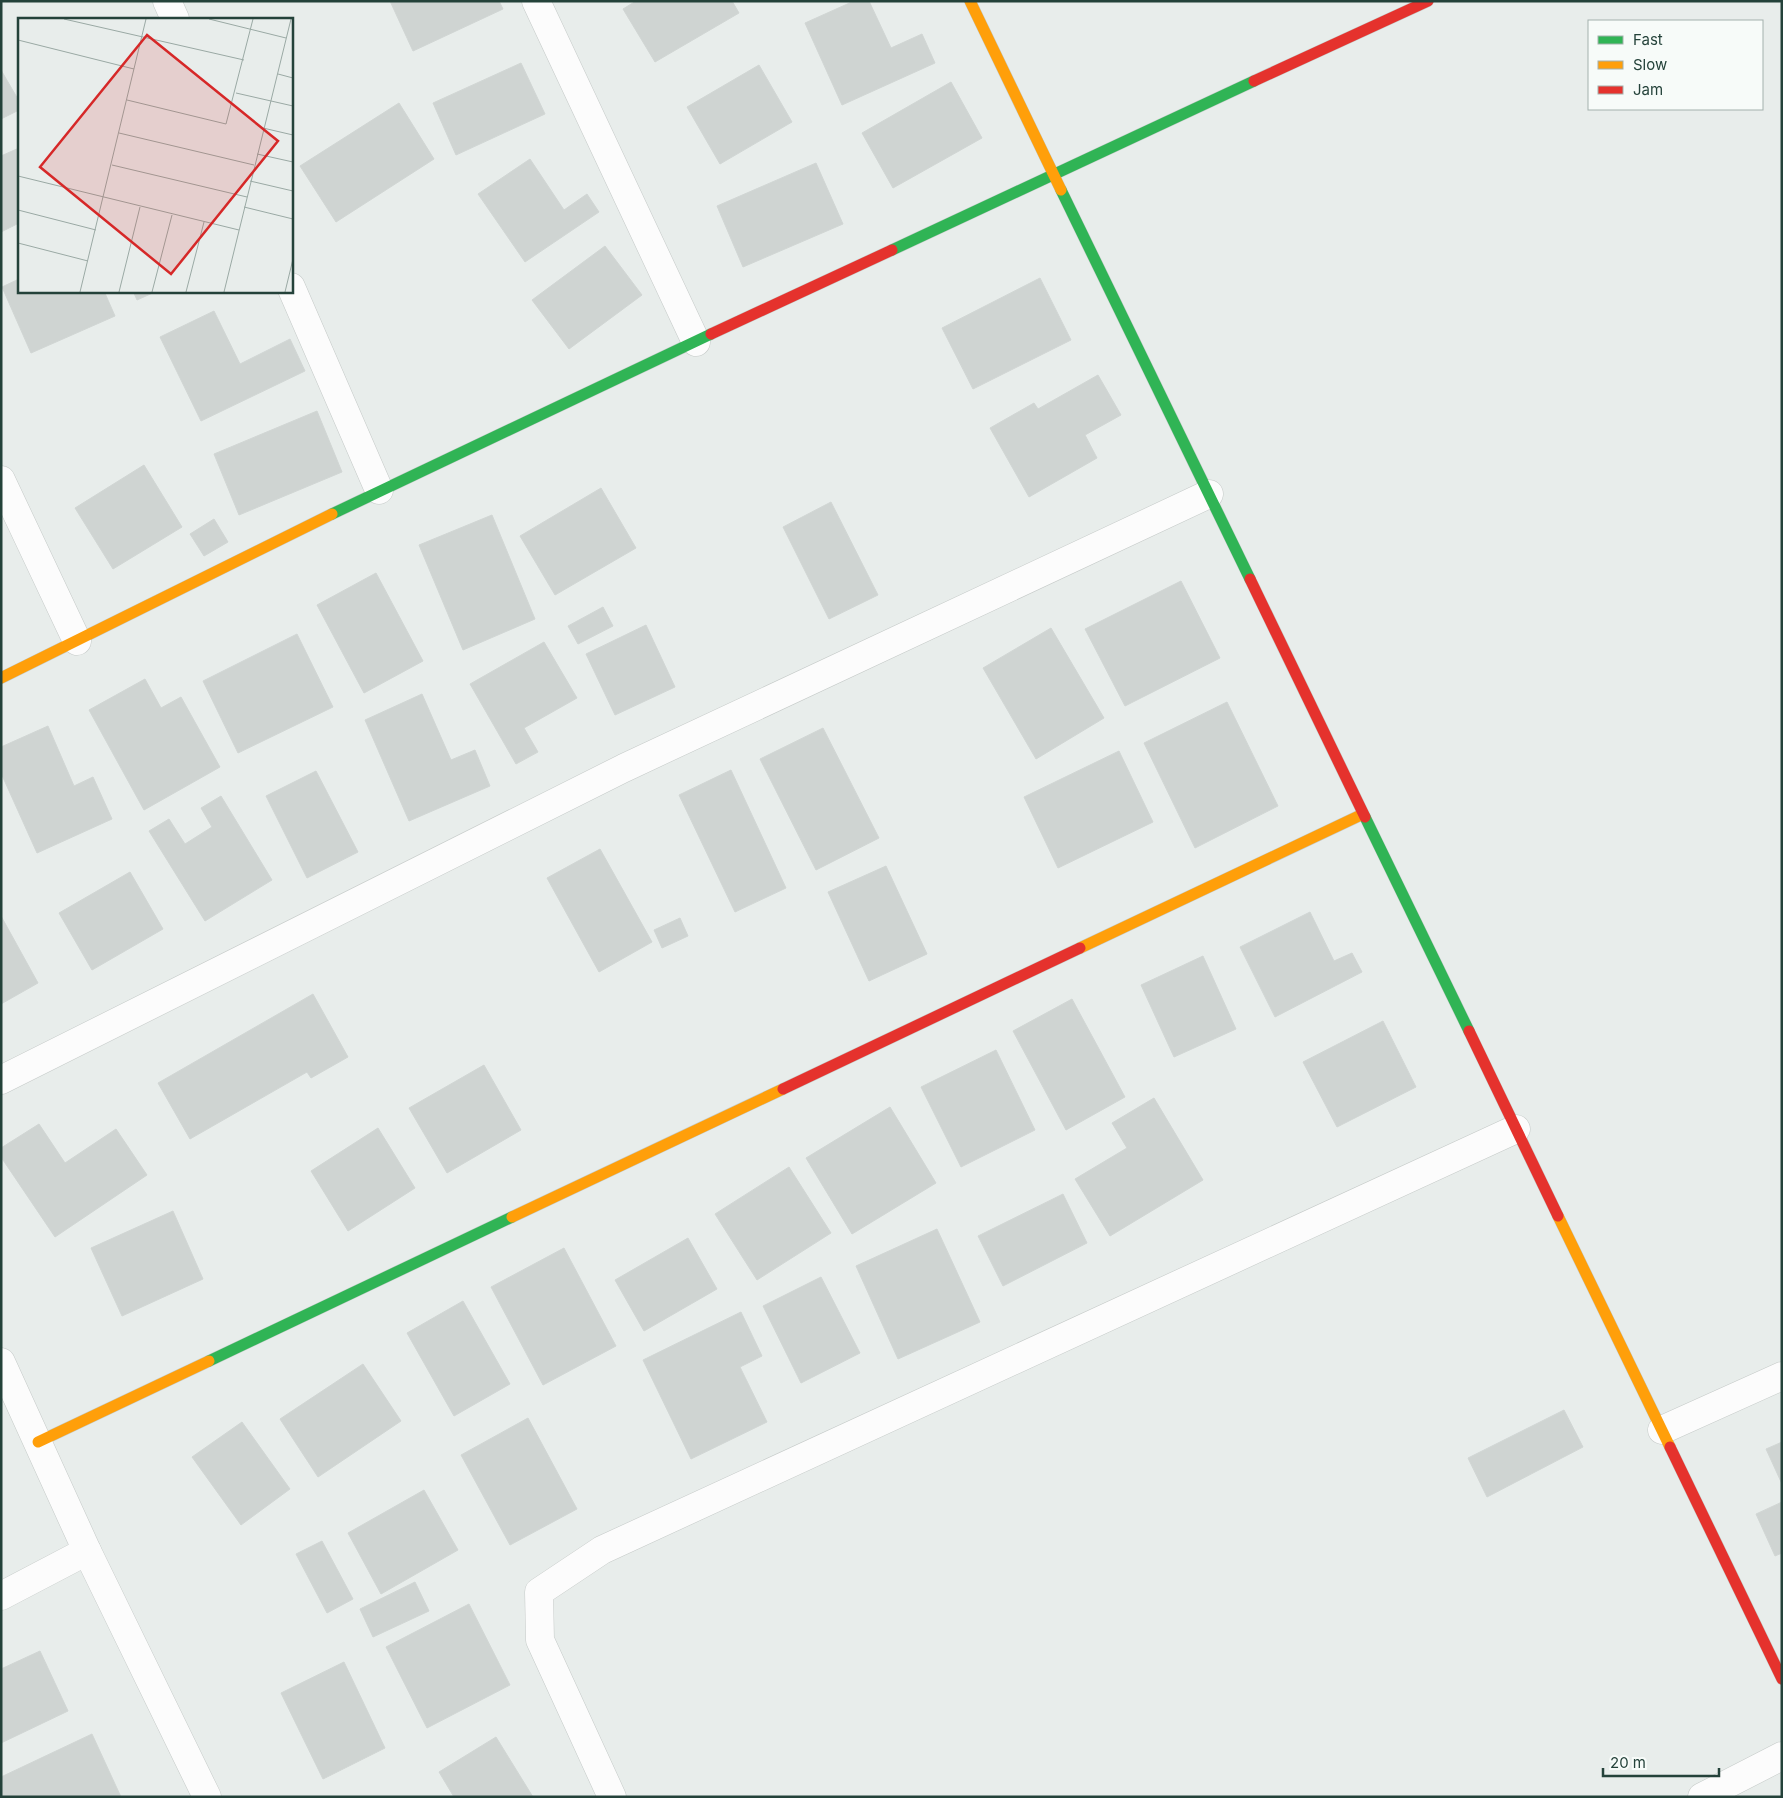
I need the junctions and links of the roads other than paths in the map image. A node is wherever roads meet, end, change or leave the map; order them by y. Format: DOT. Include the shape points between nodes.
graph roads {
  1 [pos="167,1"];
  2 [pos="536,1"];
  3 [pos="970,1"];
  4 [pos="1428,1"];
  5 [pos="175,18"];
  6 [pos="1053,174"];
  7 [pos="292,289"];
  8 [pos="696,342"];
  9 [pos="1,480"];
  10 [pos="380,490"];
  11 [pos="1209,494"];
  12 [pos="77,641"];
  13 [pos="1,678"];
  14 [pos="1363,814"];
  15 [pos="1,1080"];
  16 [pos="1516,1129"];
  17 [pos="1,1362"];
  18 [pos="1782,1376"];
  19 [pos="1662,1430"];
  20 [pos="38,1442"];
  21 [pos="87,1551"];
  22 [pos="1,1596"];
  23 [pos="1782,1679"];
  24 [pos="1782,1756"];
  25 [pos="207,1797"];
  26 [pos="612,1797"];
  27 [pos="1702,1797"];
  1 -- 5 [label="street"];
  2 -- 8 [label="street"];
  3 -- 6 [label="street"];
  4 -- 6 [label="street"];
  6 -- 8 [label="street"];
  6 -- 11 [label="street"];
  7 -- 10 [label="street"];
  8 -- 10 [label="street"];
  9 -- 12 [label="street"];
  10 -- 12 [label="street"];
  11 -- 14 [label="street"];
  11 -- 15 [label="street" via="624,768"];
  12 -- 13 [label="street"];
  14 -- 16 [label="street"];
  14 -- 20 [label="street"];
  16 -- 19 [label="street"];
  16 -- 26 [label="street" via="602,1550 539,1592 540,1640"];
  17 -- 20 [label="street"];
  18 -- 19 [label="street"];
  19 -- 23 [label="street"];
  20 -- 21 [label="street"];
  21 -- 22 [label="street"];
  21 -- 25 [label="street"];
  24 -- 27 [label="street"];
}
